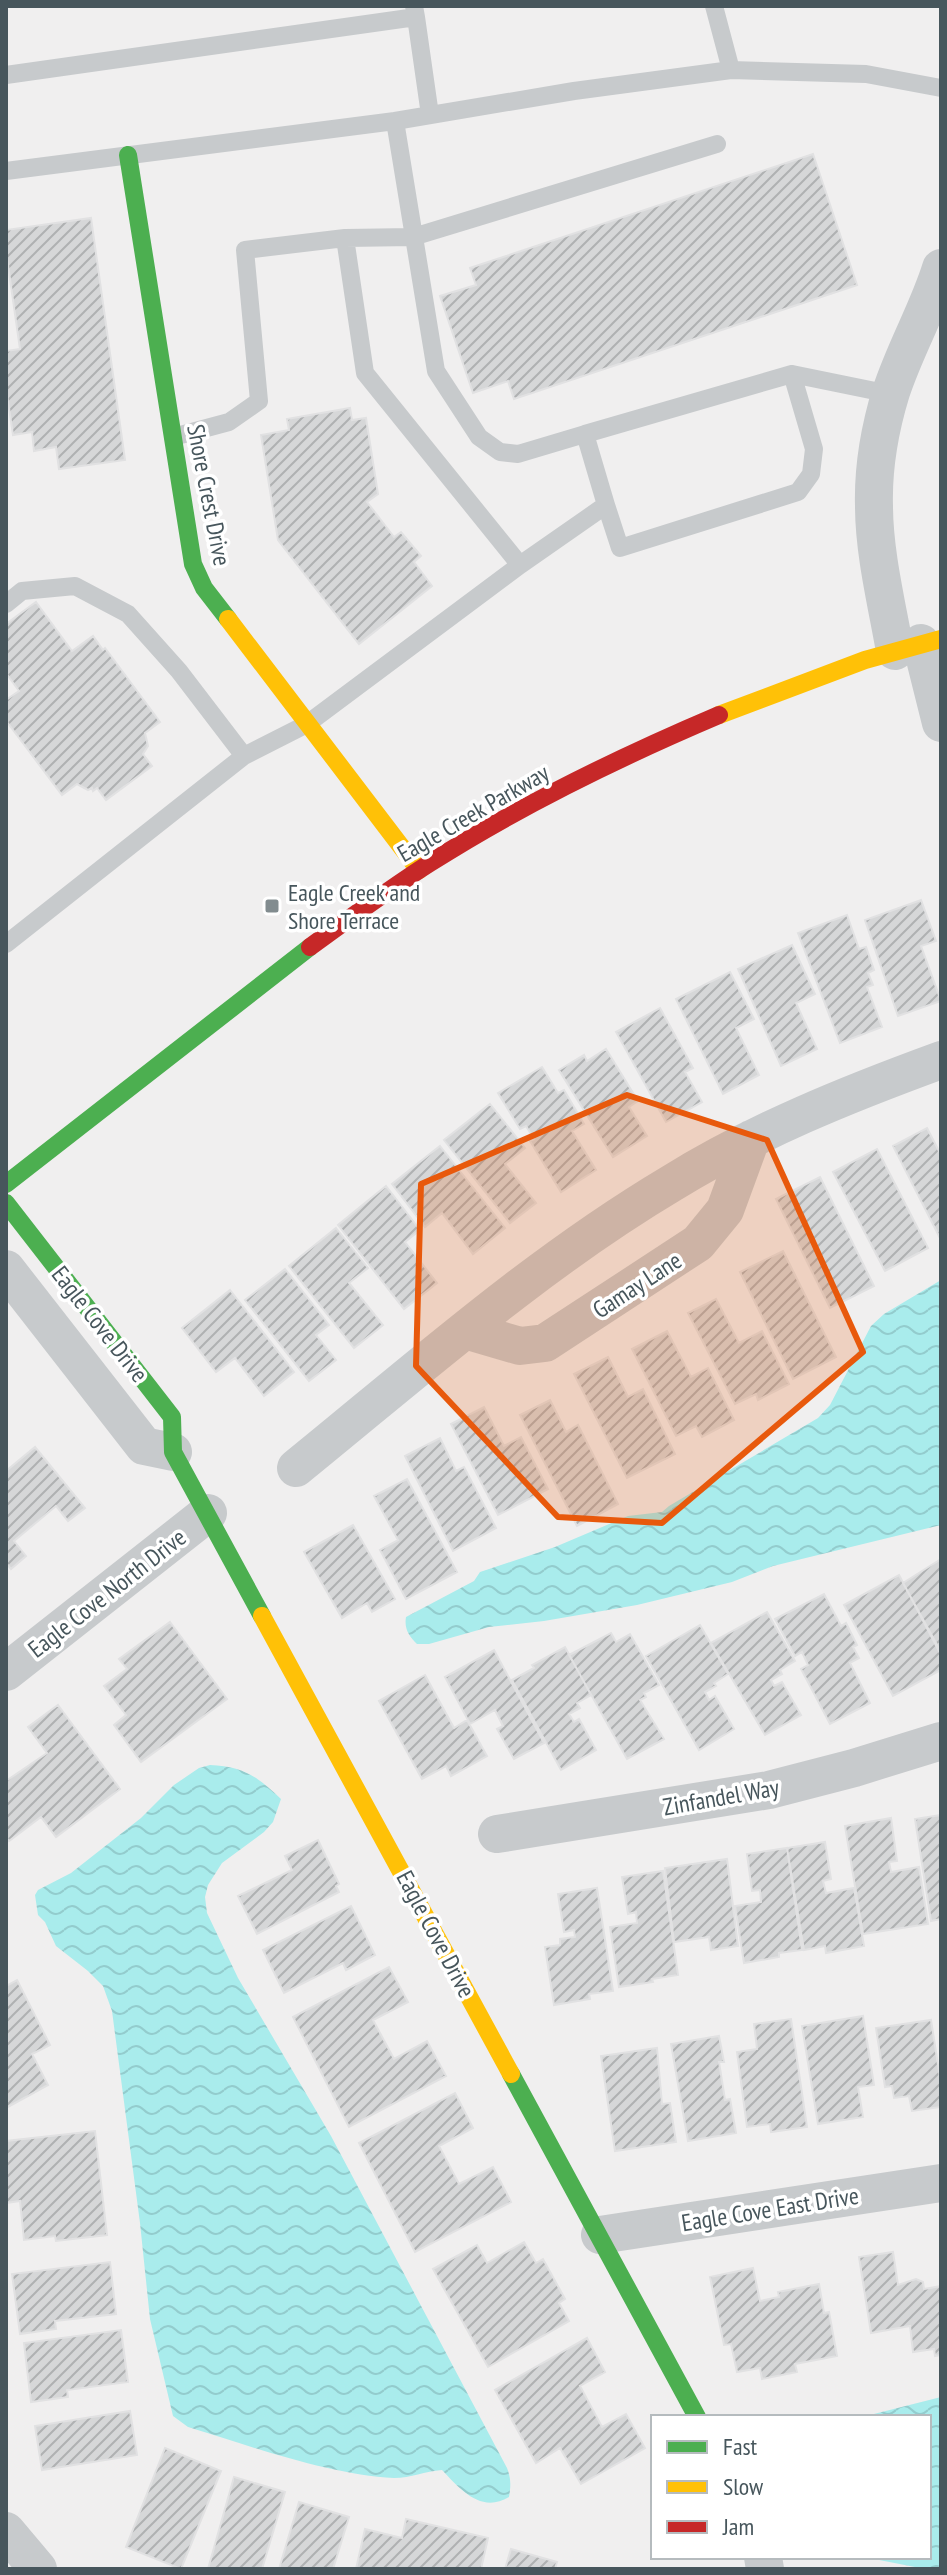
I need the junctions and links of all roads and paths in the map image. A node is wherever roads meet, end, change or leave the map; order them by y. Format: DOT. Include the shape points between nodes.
graph roads {
  1 [pos="714,6"];
  2 [pos="415,11"];
  3 [pos="731,70"];
  4 [pos="6,75"];
  5 [pos="941,88"];
  6 [pos="430,115"];
  7 [pos="395,121"];
  8 [pos="717,144"];
  9 [pos="128,155"];
  10 [pos="6,171"];
  11 [pos="413,237"];
  12 [pos="345,238"];
  13 [pos="941,268"];
  14 [pos="792,374"];
  15 [pos="890,394"];
  16 [pos="585,434"];
  17 [pos="173,437"];
  18 [pos="606,505"];
  19 [pos="520,565"];
  20 [pos="6,604"];
  21 [pos="919,644"];
  22 [pos="941,723"];
  23 [pos="307,724"];
  24 [pos="244,756"];
  25 [pos="419,870"];
  26 [pos="6,944"];
  27 [pos="941,1060"];
  28 [pos="751,1139"];
  29 [pos="6,1184"];
  30 [pos="6,1203"];
  31 [pos="6,1269"];
  32 [pos="465,1330"];
  33 [pos="173,1452"];
  34 [pos="296,1468"];
  35 [pos="208,1513"];
  36 [pos="6,1672"];
  37 [pos="941,1741"];
  38 [pos="497,1834"];
  39 [pos="941,2183"];
  40 [pos="600,2235"];
  41 [pos="696,2415"];
  42 [pos="6,2531"];
  43 [pos="38,2569"];
  1 -- 3 [label="lane"];
  2 -- 4 [label="lane"];
  2 -- 6 [label="lane"];
  3 -- 5 [label="lane" via="866,74"];
  3 -- 6 [label="lane"];
  6 -- 7 [label="lane"];
  7 -- 9 [label="lane"];
  7 -- 11 [label="lane"];
  8 -- 11 [label="lane"];
  9 -- 10 [label="lane"];
  9 -- 17 [label="street, Shore Crest Drive"];
  11 -- 12 [label="lane"];
  11 -- 16 [label="lane" via="436,371 479,437 500,452 518,454"];
  12 -- 17 [label="lane" via="245,250 259,401 229,422"];
  12 -- 19 [label="lane" via="365,373"];
  13 -- 15 [label="street"];
  14 -- 15 [label="lane"];
  14 -- 16 [label="lane"];
  14 -- 18 [label="lane" via="814,449 811,474 798,492 620,548"];
  15 -- 21 [label="street" via="878,447 874,507 882,574"];
  16 -- 18 [label="lane"];
  17 -- 23 [label="street, Shore Crest Drive" via="193,564 204,588"];
  18 -- 19 [label="lane"];
  19 -- 23 [label="lane"];
  20 -- 24 [label="lane" via="22,591 75,586 128,614"];
  21 -- 22 [label="street"];
  21 -- 25 [label="street, Eagle Creek Parkway" via="673,733"];
  23 -- 24 [label="lane"];
  23 -- 25 [label="street, Shore Crest Drive"];
  24 -- 26 [label="lane"];
  25 -- 29 [label="street, Eagle Creek Parkway" via="252,991"];
  27 -- 28 [label="street"];
  28 -- 32 [label="street" via="631,1208"];
  28 -- 32 [label="street, Gamay Lane" via="725,1210 685,1253 545,1343 520,1346"];
  30 -- 33 [label="street, Eagle Cove Drive" via="172,1417"];
  31 -- 33 [label="street, Eagle Cove Drive" via="144,1446"];
  32 -- 34 [label="street"];
  33 -- 35 [label="street, Eagle Cove Drive"];
  35 -- 36 [label="street, Eagle Cove North Drive"];
  35 -- 40 [label="street, Eagle Cove Drive"];
  37 -- 38 [label="street, Zinfandel Way" via="769,1790"];
  39 -- 40 [label="street, Eagle Cove East Drive"];
  40 -- 41 [label="street, Eagle Cove Drive"];
  42 -- 43 [label="street"];
}
